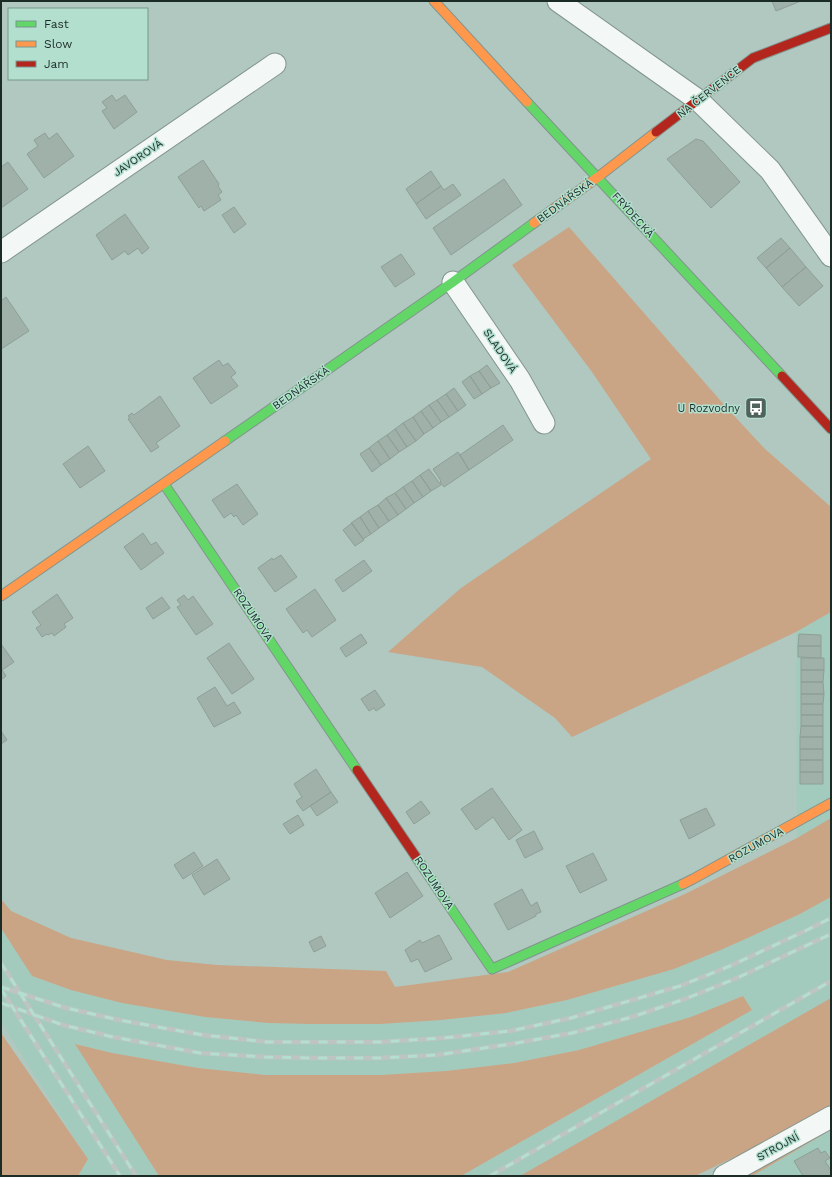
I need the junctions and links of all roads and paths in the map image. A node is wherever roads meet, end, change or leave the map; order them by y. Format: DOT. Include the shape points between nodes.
graph roads {
  1 [pos="434,1"];
  2 [pos="558,1"];
  3 [pos="831,28"];
  4 [pos="275,64"];
  5 [pos="698,100"];
  6 [pos="598,177"];
  7 [pos="1,252"];
  8 [pos="831,256"];
  9 [pos="452,282"];
  10 [pos="544,423"];
  11 [pos="831,429"];
  12 [pos="164,484"];
  13 [pos="1,596"];
  14 [pos="831,803"];
  15 [pos="831,1118"];
  16 [pos="724,1176"];
  1 -- 6 [label="street, FRÝDECKÁ"];
  2 -- 5 [label="street"];
  3 -- 5 [label="street, NA ČERVENCE" via="753,58"];
  4 -- 7 [label="street, JAVOROVÁ"];
  5 -- 6 [label="street, NA ČERVENCE"];
  5 -- 8 [label="street" via="770,170"];
  6 -- 9 [label="street, BEDNÁŘSKÁ"];
  6 -- 11 [label="street, FRÝDECKÁ"];
  9 -- 10 [label="street, SLADOVÁ" via="520,380"];
  9 -- 12 [label="street, BEDNÁŘSKÁ"];
  12 -- 13 [label="street, BEDNÁŘSKÁ"];
  12 -- 14 [label="street, ROZUMOVA" via="492,969 694,880"];
  15 -- 16 [label="street, STROJNÍ"];
}
